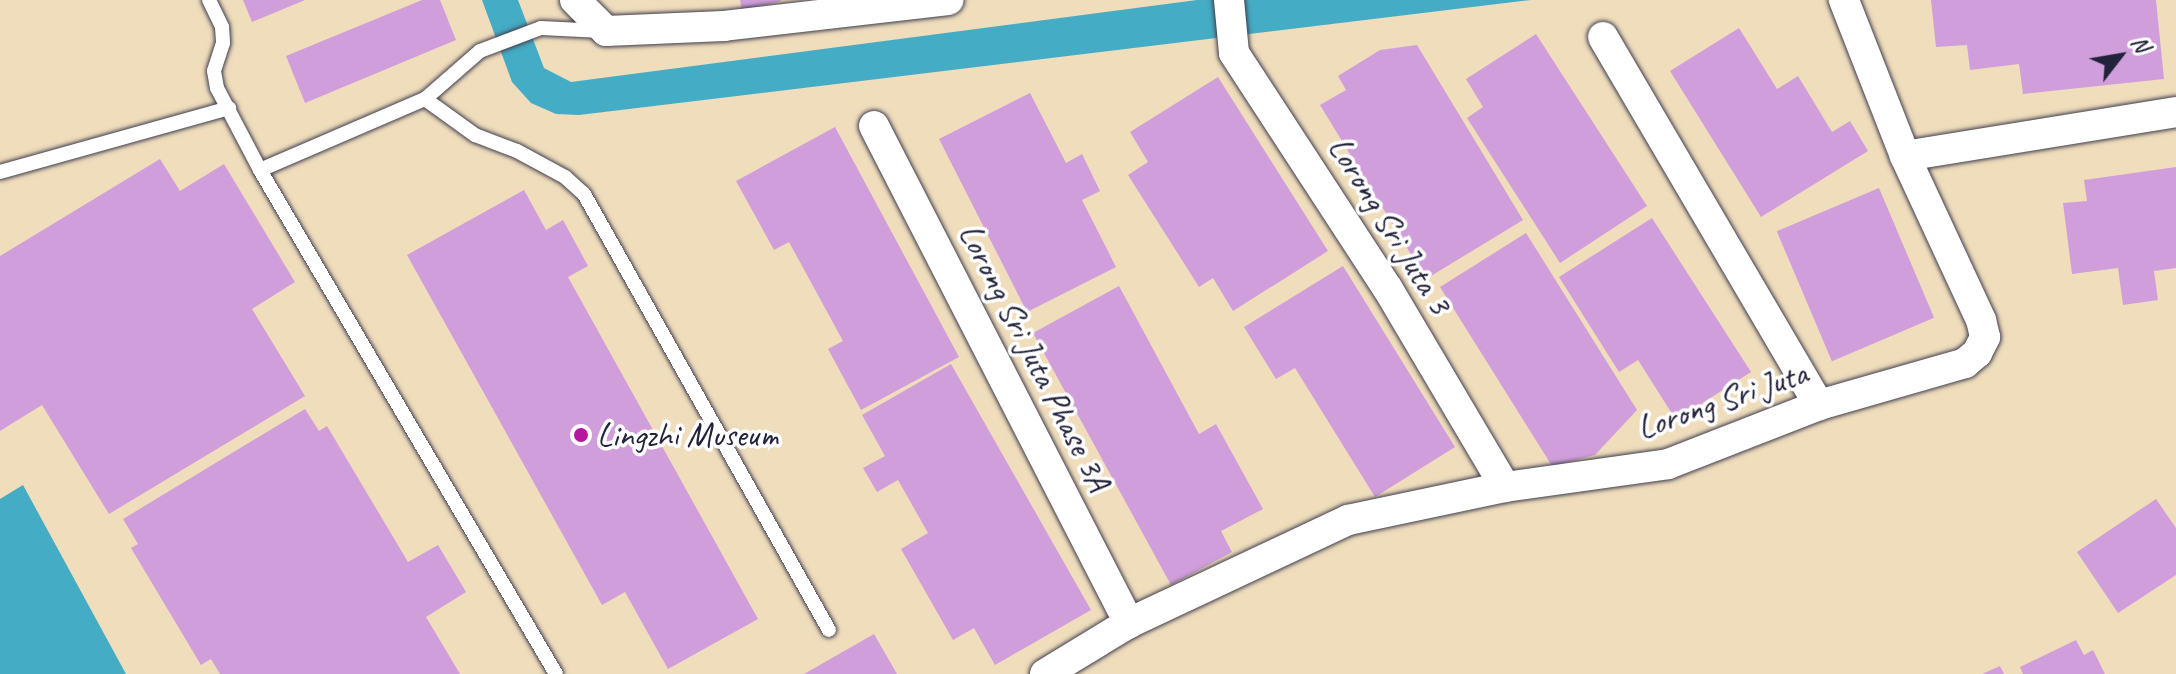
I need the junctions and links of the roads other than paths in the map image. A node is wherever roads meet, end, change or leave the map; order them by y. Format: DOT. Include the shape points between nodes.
graph roads {
  1 [pos="209,0"];
  2 [pos="575,0"];
  3 [pos="948,0"];
  4 [pos="1229,0"];
  5 [pos="1844,0"];
  6 [pos="606,31"];
  7 [pos="1603,37"];
  8 [pos="425,99"];
  9 [pos="229,108"];
  10 [pos="2176,112"];
  11 [pos="874,126"];
  12 [pos="1905,156"];
  13 [pos="260,170"];
  14 [pos="0,172"];
  15 [pos="1819,405"];
  16 [pos="1505,487"];
  17 [pos="1129,623"];
  18 [pos="829,630"];
  19 [pos="556,674"];
  20 [pos="1045,674"];
  1 -- 9 [label="lane" via="222,27 214,71 217,88"];
  2 -- 6 [label="street"];
  3 -- 6 [label="street" via="724,26"];
  4 -- 16 [label="street, Lorong Sri Juta 3" via="1234,53 1388,289"];
  5 -- 12 [label="street, Lorong Sri Juta"];
  6 -- 8 [label="lane" via="541,28 480,51"];
  7 -- 15 [label="street"];
  8 -- 13 [label="lane"];
  8 -- 18 [label="lane" via="475,135 517,151 565,177 584,194"];
  9 -- 13 [label="lane"];
  9 -- 14 [label="lane"];
  10 -- 12 [label="street"];
  11 -- 17 [label="street, Lorong Sri Juta Phase 3A"];
  12 -- 15 [label="street, Lorong Sri Juta" via="1985,337 1965,363"];
  13 -- 19 [label="lane"];
  15 -- 16 [label="street, Lorong Sri Juta" via="1668,464"];
  16 -- 17 [label="street, Lorong Sri Juta" via="1348,520"];
  17 -- 20 [label="street, Lorong Sri Juta"];
}
